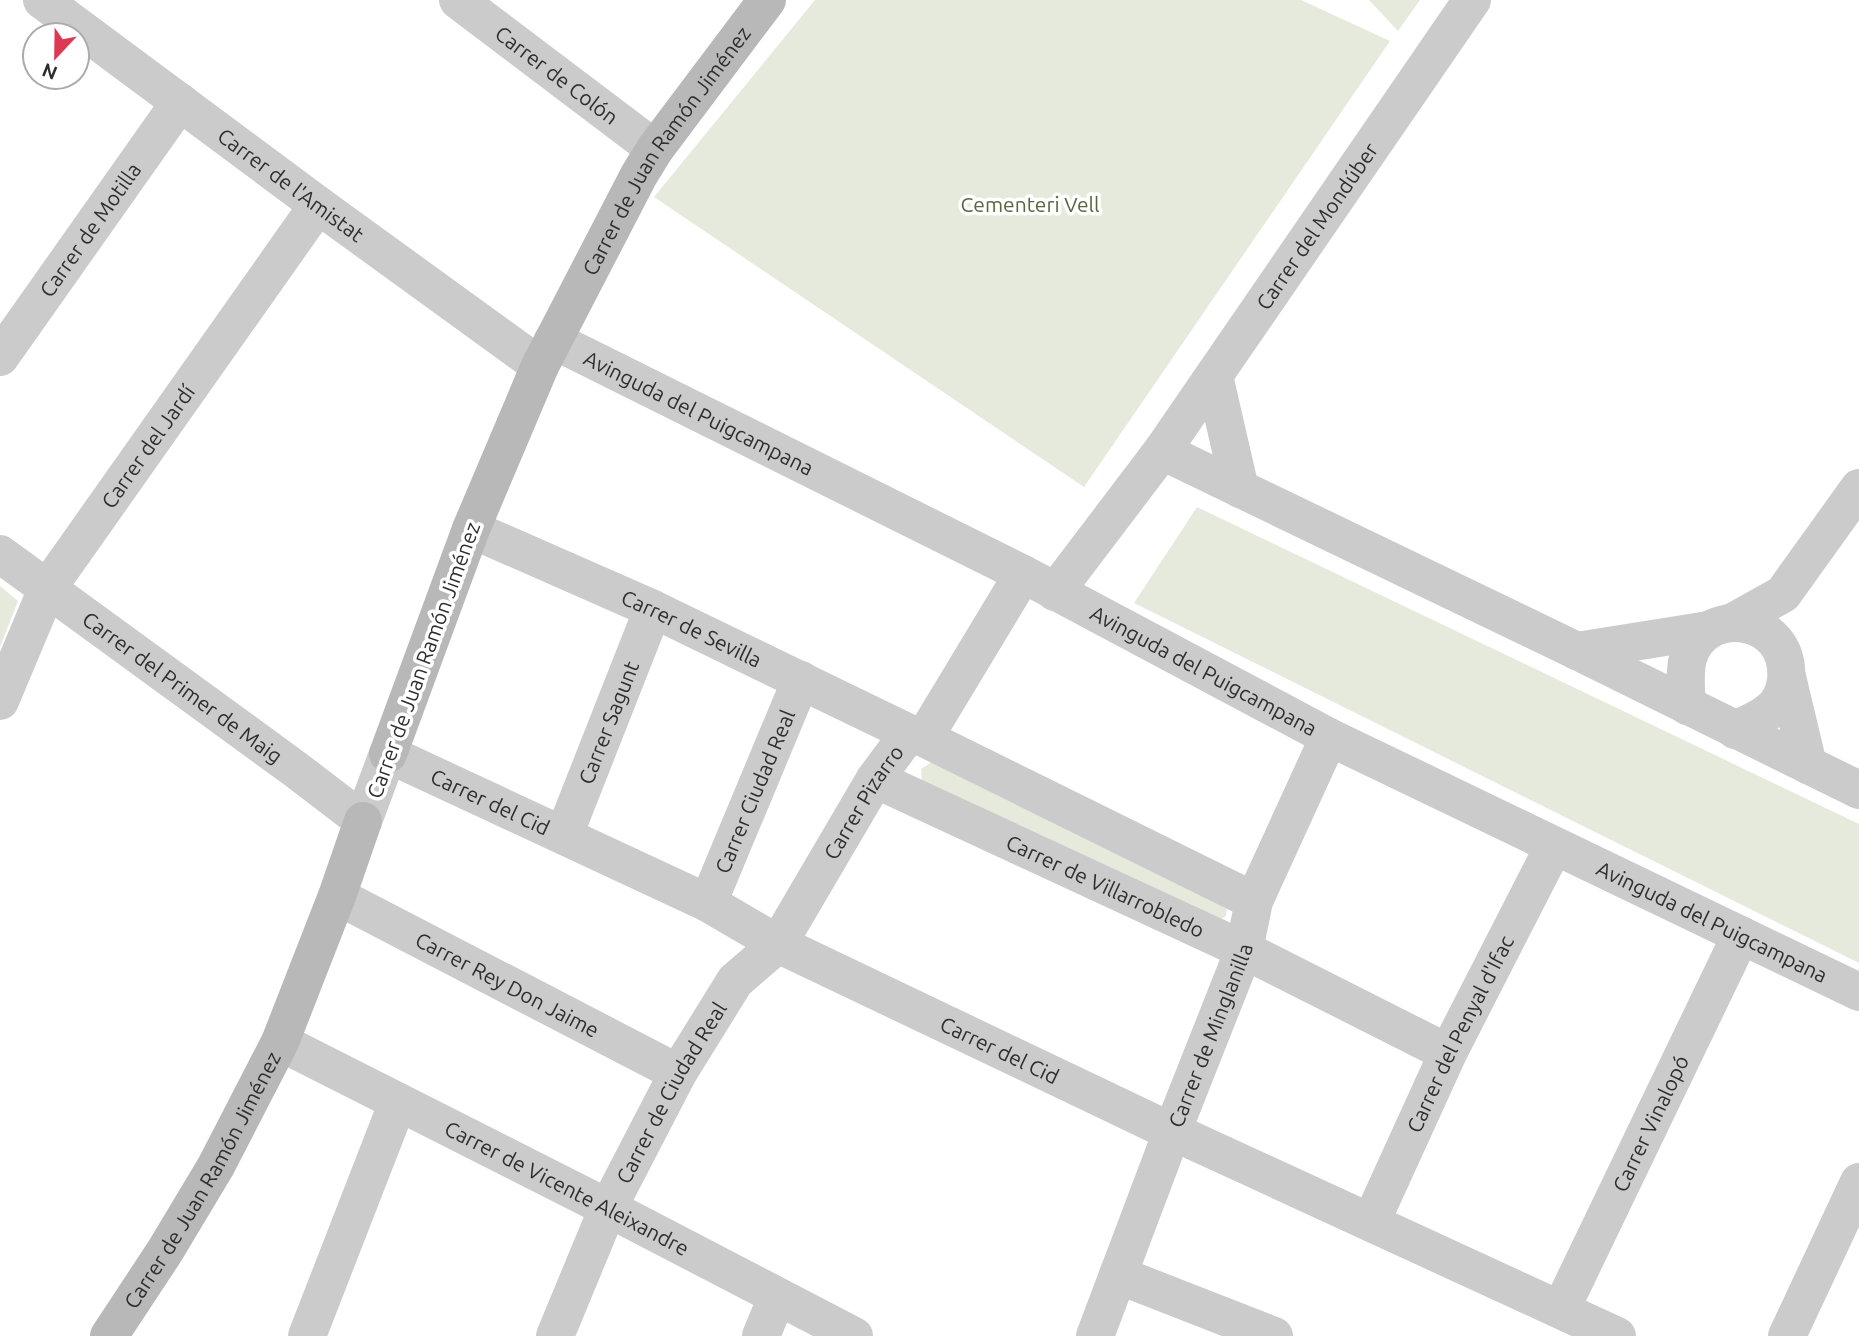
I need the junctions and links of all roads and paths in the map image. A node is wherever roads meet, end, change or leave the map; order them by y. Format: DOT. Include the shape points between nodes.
graph roads {
  1 [pos="42,0"];
  2 [pos="458,0"];
  3 [pos="767,0"];
  4 [pos="1472,0"];
  5 [pos="180,102"];
  6 [pos="655,149"];
  7 [pos="318,205"];
  8 [pos="547,353"];
  9 [pos="0,357"];
  10 [pos="1214,376"];
  11 [pos="1162,451"];
  12 [pos="1859,488"];
  13 [pos="1240,489"];
  14 [pos="471,529"];
  15 [pos="0,555"];
  16 [pos="1039,583"];
  17 [pos="47,589"];
  18 [pos="1783,594"];
  19 [pos="653,609"];
  20 [pos="1720,627"];
  21 [pos="1577,651"];
  22 [pos="1786,669"];
  23 [pos="801,680"];
  24 [pos="0,701"];
  25 [pos="1687,706"];
  26 [pos="1735,730"];
  27 [pos="917,735"];
  28 [pos="1329,737"];
  29 [pos="388,754"];
  30 [pos="1808,765"];
  31 [pos="875,779"];
  32 [pos="1859,790"];
  33 [pos="363,821"];
  34 [pos="564,835"];
  35 [pos="1554,846"];
  36 [pos="337,896"];
  37 [pos="1254,901"];
  38 [pos="708,903"];
  39 [pos="1741,935"];
  40 [pos="778,944"];
  41 [pos="1244,950"];
  42 [pos="1859,992"];
  43 [pos="280,1042"];
  44 [pos="1448,1053"];
  45 [pos="678,1073"];
  46 [pos="398,1102"];
  47 [pos="1172,1132"];
  48 [pos="1859,1182"];
  49 [pos="608,1208"];
  50 [pos="1371,1222"];
  51 [pos="1118,1275"];
  52 [pos="777,1297"];
  53 [pos="1561,1309"];
  54 [pos="109,1336"];
  55 [pos="307,1336"];
  56 [pos="555,1336"];
  57 [pos="761,1336"];
  58 [pos="854,1336"];
  59 [pos="1095,1336"];
  60 [pos="1274,1336"];
  61 [pos="1617,1336"];
  62 [pos="1787,1336"];
  1 -- 5 [label="street, Carrer de l'Amistat"];
  2 -- 6 [label="street, Carrer de Colón"];
  3 -- 6 [label="street, Carrer de Juan Ramón Jiménez"];
  4 -- 10 [label="street, Carrer del Mondúber"];
  5 -- 7 [label="street, Carrer de l'Amistat"];
  5 -- 9 [label="street, Carrer de Motilla"];
  6 -- 8 [label="street, Carrer de Juan Ramón Jiménez"];
  7 -- 8 [label="street, Carrer de l'Amistat"];
  7 -- 17 [label="street, Carrer del Jardí"];
  8 -- 14 [label="street, Carrer de Juan Ramón Jiménez"];
  8 -- 16 [label="street, Avinguda del Puigcampana"];
  10 -- 11 [label="street, Carrer del Mondúber"];
  10 -- 13 [label="street"];
  11 -- 13 [label="street"];
  11 -- 16 [label="street, Carrer Pizarro"];
  12 -- 18 [label="street"];
  13 -- 21 [label="street"];
  14 -- 19 [label="street, Carrer de Sevilla"];
  14 -- 29 [label="street, Carrer de Juan Ramón Jiménez"];
  15 -- 17 [label="street, Carrer del Primer de Maig"];
  16 -- 27 [label="street, Carrer Pizarro"];
  16 -- 28 [label="street, Avinguda del Puigcampana"];
  17 -- 24 [label="street, Carrer del Jardí"];
  17 -- 33 [label="street, Carrer del Primer de Maig"];
  18 -- 20 [label="street"];
  18 -- 22 [label="street"];
  19 -- 23 [label="street, Carrer de Sevilla"];
  19 -- 34 [label="street, Carrer Sagunt"];
  20 -- 21 [label="street"];
  20 -- 22 [label="street" via="1752,625 1766,631 1776,641"];
  20 -- 25 [label="street" via="1697,642 1689,656"];
  21 -- 25 [label="street"];
  22 -- 26 [label="street" via="1780,700 1769,712"];
  22 -- 30 [label="street"];
  23 -- 27 [label="street, Carrer de Sevilla"];
  23 -- 38 [label="street, Carrer Ciudad Real"];
  25 -- 26 [label="street"];
  26 -- 30 [label="street"];
  27 -- 31 [label="street, Carrer Pizarro"];
  27 -- 37 [label="street"];
  28 -- 35 [label="street, Avinguda del Puigcampana"];
  28 -- 37 [label="street, Carrer de Minglanilla"];
  29 -- 33 [label="street, Carrer de Juan Ramón Jiménez"];
  29 -- 34 [label="street, Carrer del Cid"];
  30 -- 32 [label="street"];
  31 -- 40 [label="street, Carrer Pizarro"];
  31 -- 41 [label="street, Carrer de Villarrobledo"];
  33 -- 36 [label="street, Carrer de Juan Ramón Jiménez"];
  34 -- 38 [label="street, Carrer del Cid"];
  35 -- 39 [label="street, Avinguda del Puigcampana"];
  35 -- 44 [label="street, Carrer del Penyal d'Ifac"];
  36 -- 43 [label="street, Carrer de Juan Ramón Jiménez"];
  36 -- 45 [label="street, Carrer Rey Don Jaime"];
  37 -- 41 [label="street, Carrer de Minglanilla"];
  38 -- 40 [label="street, Carrer del Cid"];
  39 -- 42 [label="street, Avinguda del Puigcampana"];
  39 -- 53 [label="street, Carrer Vinalopó"];
  40 -- 45 [label="street, Carrer de Ciudad Real" via="735,981"];
  40 -- 47 [label="street, Carrer del Cid"];
  41 -- 44 [label="street, Carrer de Villarrobledo"];
  41 -- 47 [label="street, Carrer de Minglanilla"];
  43 -- 46 [label="street, Carrer de Vicente Aleixandre"];
  43 -- 54 [label="street, Carrer de Juan Ramón Jiménez" via="216,1166"];
  44 -- 50 [label="street, Carrer del Penyal d'Ifac"];
  45 -- 49 [label="street, Carrer de Ciudad Real"];
  46 -- 49 [label="street, Carrer de Vicente Aleixandre"];
  46 -- 55 [label="street"];
  47 -- 50 [label="street, Carrer del Cid"];
  47 -- 51 [label="street, Carrer de Minglanilla"];
  48 -- 62 [label="street"];
  49 -- 52 [label="street, Carrer de Vicente Aleixandre"];
  49 -- 56 [label="street, Carrer de Ciudad Real"];
  50 -- 53 [label="street, Carrer del Cid"];
  51 -- 59 [label="street, Carrer de Minglanilla"];
  51 -- 60 [label="street"];
  52 -- 57 [label="street"];
  52 -- 58 [label="street, Carrer de Vicente Aleixandre"];
  53 -- 61 [label="street, Carrer del Cid"];
}
